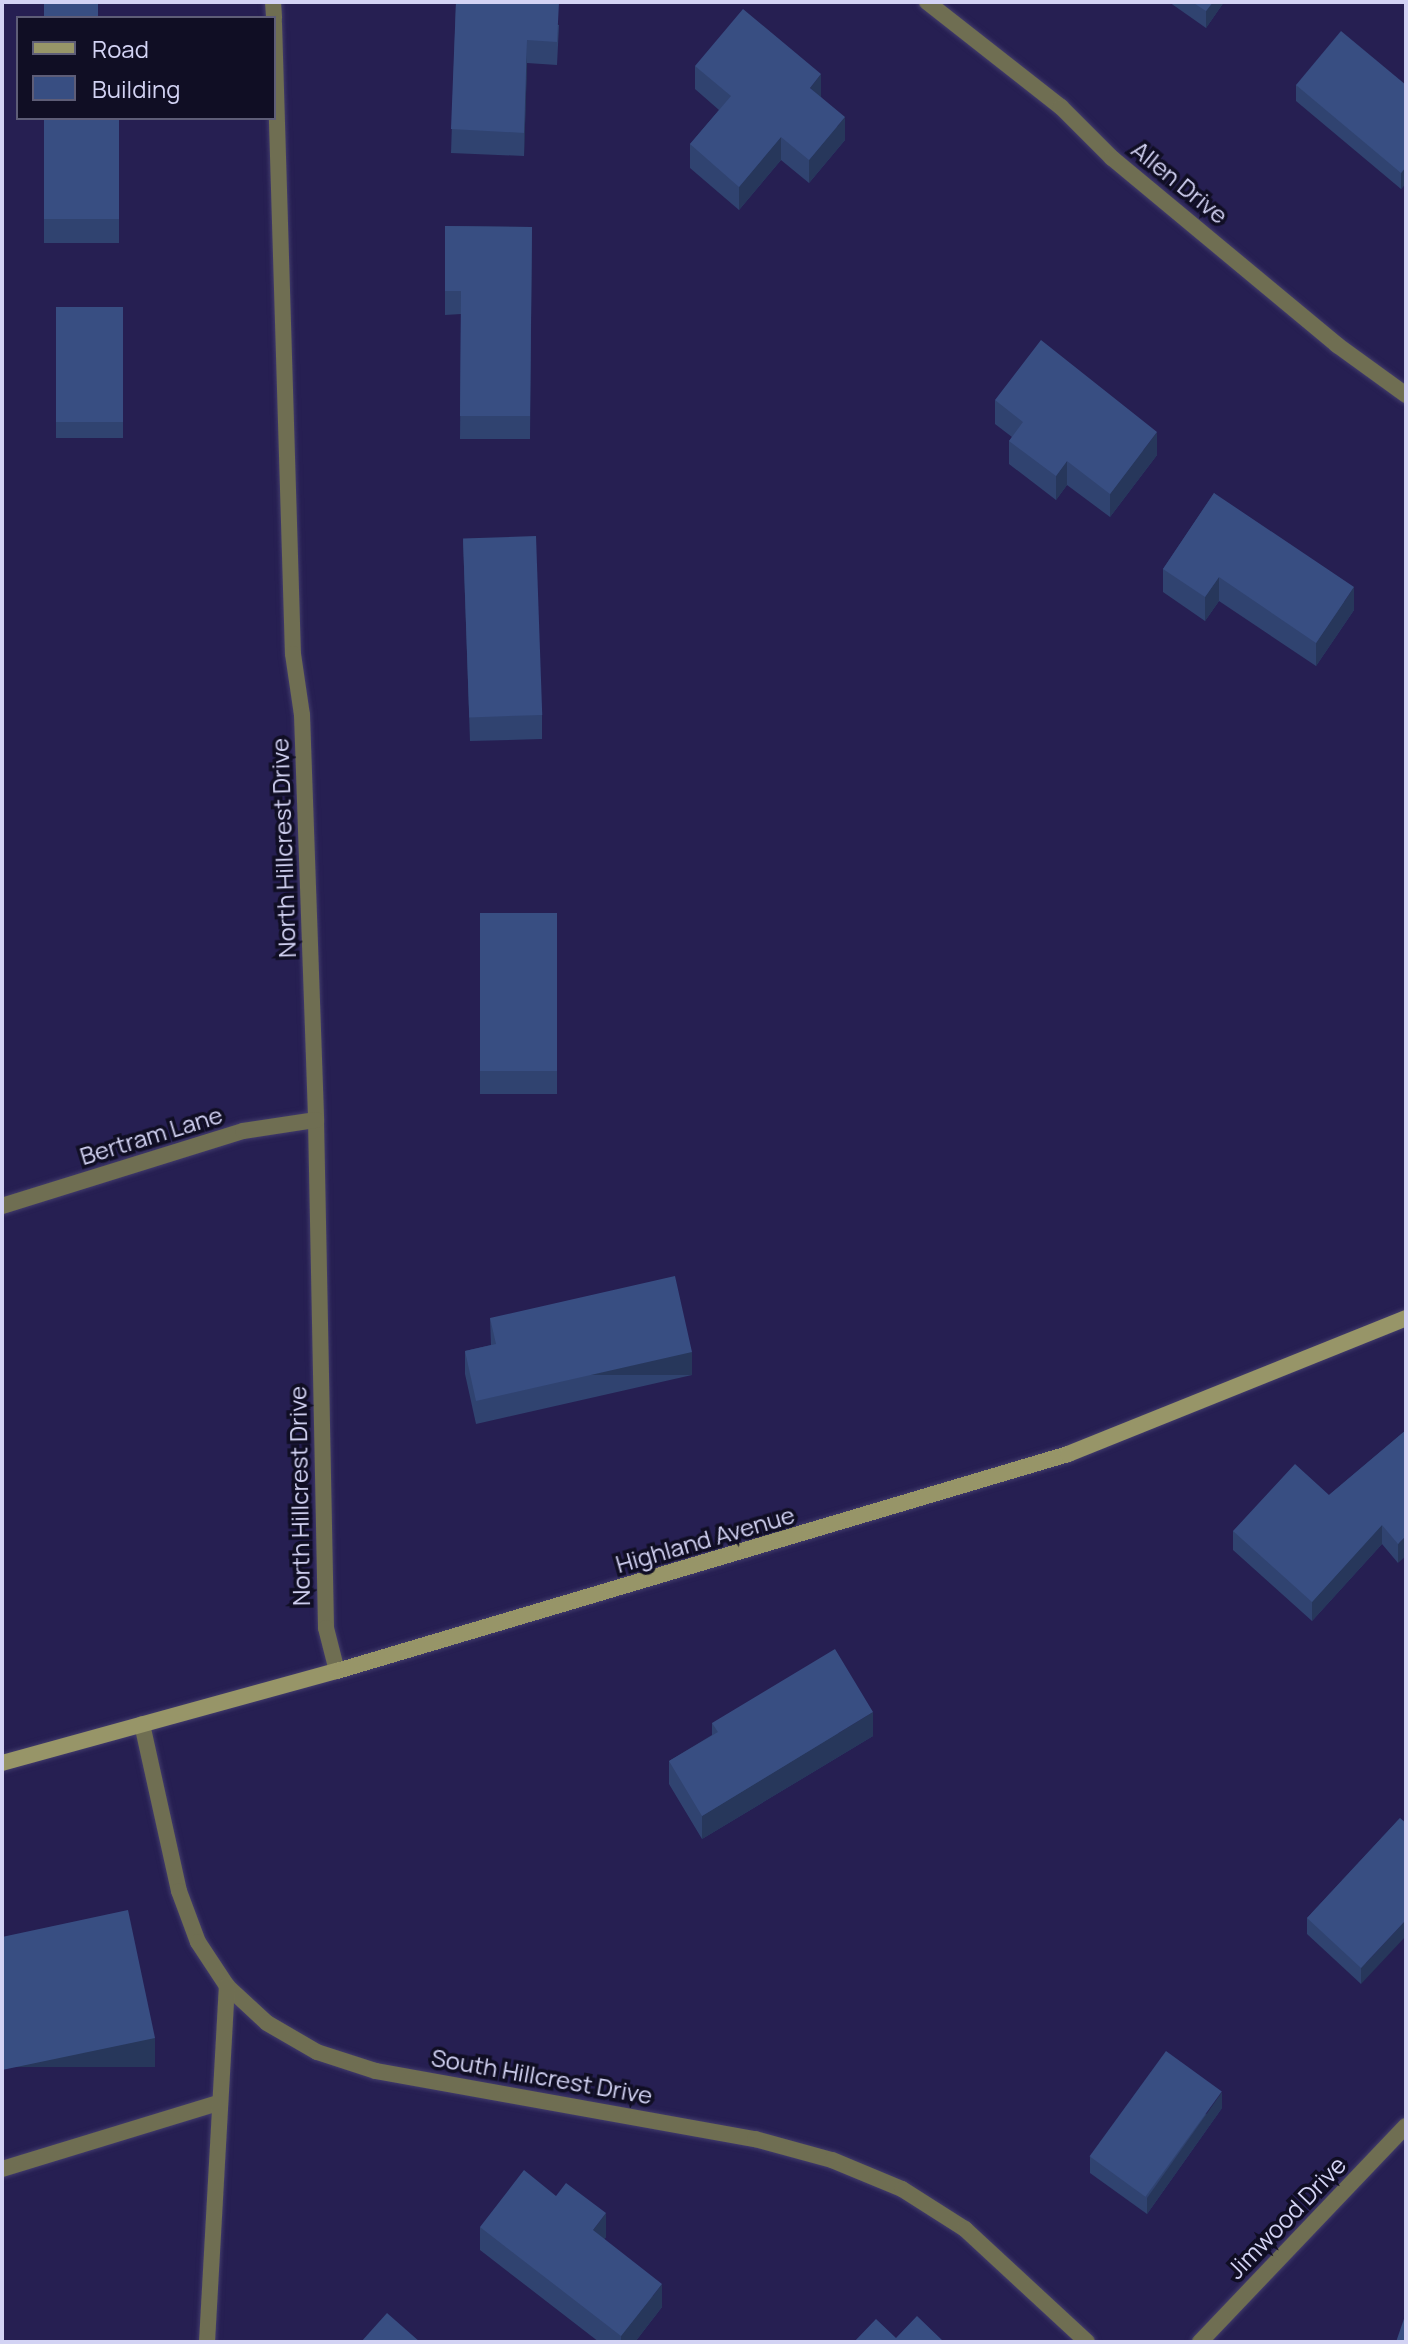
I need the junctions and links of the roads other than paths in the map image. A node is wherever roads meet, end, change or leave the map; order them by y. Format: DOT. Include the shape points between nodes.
graph roads {
  1 [pos="927,2"];
  2 [pos="276,88"];
  3 [pos="1406,395"];
  4 [pos="316,1120"];
  5 [pos="2,1206"];
  6 [pos="1406,1318"];
  7 [pos="337,1671"];
  8 [pos="142,1724"];
  9 [pos="2,1763"];
  10 [pos="227,1986"];
  11 [pos="218,2103"];
  12 [pos="1406,2126"];
  13 [pos="2,2169"];
  14 [pos="207,2342"];
  15 [pos="1087,2342"];
  16 [pos="1200,2342"];
  1 -- 3 [label="street, Allen Drive" via="1061,107 1112,158 1337,345"];
  2 -- 4 [label="street, North Hillcrest Drive" via="293,654 302,715"];
  4 -- 5 [label="street, Bertram Lane" via="243,1131"];
  4 -- 7 [label="street, North Hillcrest Drive" via="326,1628"];
  6 -- 7 [label="main road, Highland Avenue" via="1305,1363 1068,1454"];
  7 -- 8 [label="main road, Highland Avenue"];
  8 -- 9 [label="main road, Highland Avenue"];
  8 -- 10 [label="street, South Hillcrest Drive" via="179,1891 198,1942"];
  10 -- 11 [label="street"];
  10 -- 15 [label="street, South Hillcrest Drive" via="267,2023 304,2045 376,2071 755,2139 902,2189 965,2229"];
  11 -- 13 [label="street"];
  11 -- 14 [label="street"];
  12 -- 16 [label="street, Jimwood Drive"];
}
